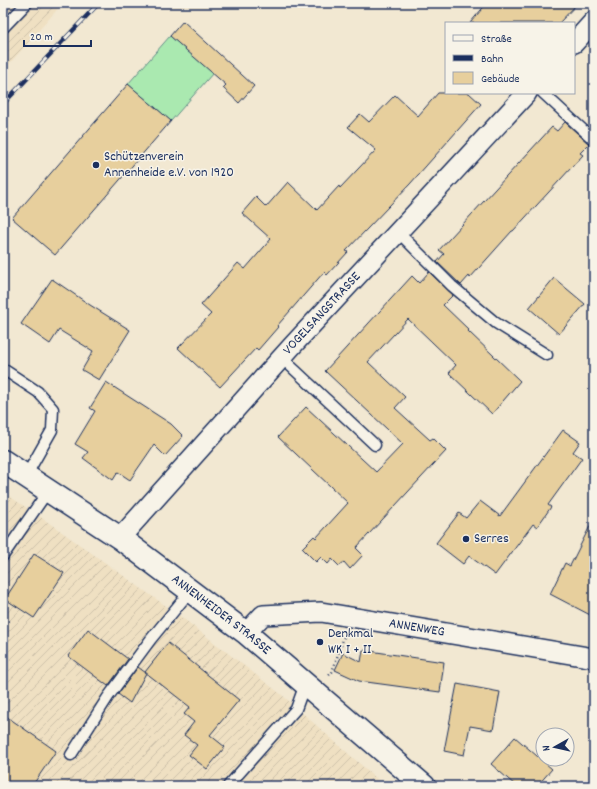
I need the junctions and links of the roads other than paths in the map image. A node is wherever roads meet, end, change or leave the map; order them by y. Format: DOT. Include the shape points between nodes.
graph roads {
  1 [pos="27,3"];
  2 [pos="594,21"];
  3 [pos="3,28"];
  4 [pos="575,42"];
  5 [pos="526,94"];
  6 [pos="544,94"];
  7 [pos="594,140"];
  8 [pos="398,232"];
  9 [pos="547,356"];
  10 [pos="282,358"];
  11 [pos="3,369"];
  12 [pos="375,445"];
  13 [pos="3,461"];
  14 [pos="26,476"];
  15 [pos="48,490"];
  16 [pos="120,538"];
  17 [pos="3,556"];
  18 [pos="191,590"];
  19 [pos="246,633"];
  20 [pos="594,658"];
  21 [pos="309,688"];
  22 [pos="71,755"];
  23 [pos="228,786"];
  24 [pos="424,786"];
  1 -- 3 [label="lane"];
  2 -- 4 [label="street"];
  5 -- 8 [label="street, VOGELSANGSTRASSE"];
  6 -- 7 [label="lane"];
  8 -- 9 [label="lane" via="452,286 496,323"];
  8 -- 10 [label="street, VOGELSANGSTRASSE"];
  10 -- 12 [label="lane"];
  10 -- 16 [label="street, VOGELSANGSTRASSE"];
  11 -- 14 [label="lane" via="38,392 53,409 52,430"];
  13 -- 14 [label="street, ANNENHEIDER STRASSE"];
  14 -- 15 [label="street, ANNENHEIDER STRASSE"];
  15 -- 16 [label="street, ANNENHEIDER STRASSE"];
  15 -- 17 [label="lane"];
  16 -- 18 [label="street, ANNENHEIDER STRASSE"];
  18 -- 19 [label="street, ANNENHEIDER STRASSE"];
  18 -- 22 [label="lane" via="108,697"];
  19 -- 20 [label="street, ANNENWEG" via="263,615 321,612"];
  19 -- 21 [label="street, ANNENHEIDER STRASSE"];
  21 -- 23 [label="lane" via="296,709"];
  21 -- 24 [label="street, ANNENHEIDER STRASSE"];
}
